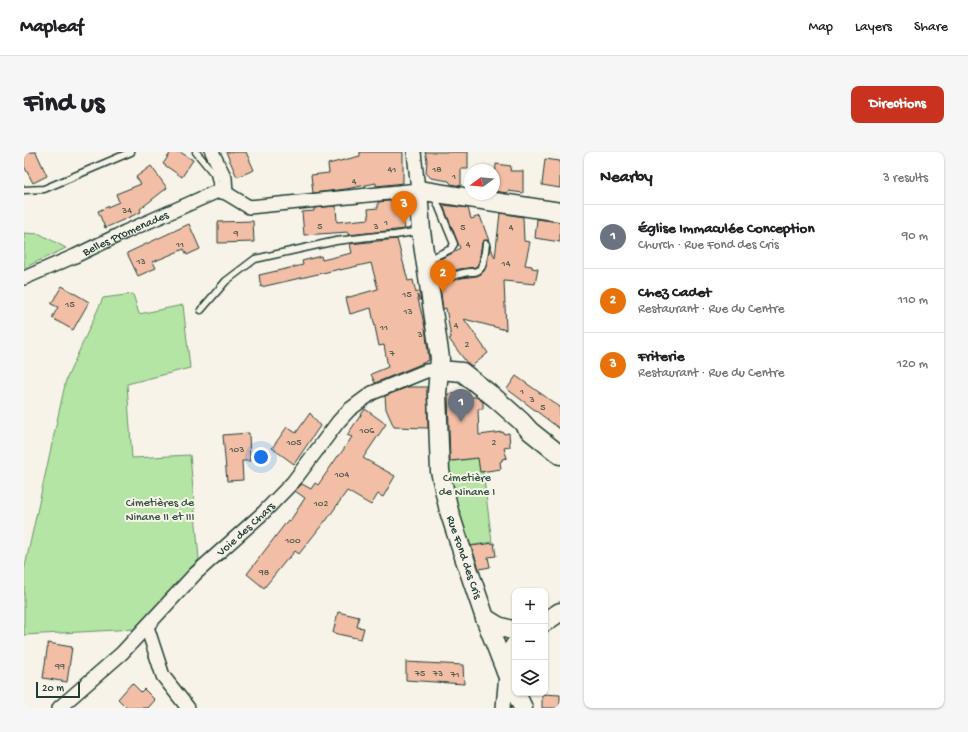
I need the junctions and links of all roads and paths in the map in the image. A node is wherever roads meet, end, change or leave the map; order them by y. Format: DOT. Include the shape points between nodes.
graph roads {
  1 [pos="131,152"];
  2 [pos="196,152"];
  3 [pos="212,152"];
  4 [pos="414,152"];
  5 [pos="24,190"];
  6 [pos="425,191"];
  7 [pos="222,192"];
  8 [pos="560,212"];
  9 [pos="421,231"];
  10 [pos="486,244"];
  11 [pos="425,260"];
  12 [pos="24,278"];
  13 [pos="428,282"];
  14 [pos="201,310"];
  15 [pos="440,370"];
  16 [pos="560,455"];
  17 [pos="560,612"];
  18 [pos="485,618"];
  19 [pos="548,620"];
  20 [pos="147,627"];
  21 [pos="512,630"];
  22 [pos="512,650"];
  23 [pos="506,672"];
  24 [pos="512,684"];
  25 [pos="518,696"];
  26 [pos="59,708"];
  27 [pos="188,708"];
  28 [pos="503,708"];
  29 [pos="523,708"];
  1 -- 5 [label="lane" via="44,189"];
  2 -- 7 [label="lane" via="214,174"];
  3 -- 7 [label="street" via="224,178"];
  4 -- 6 [label="street"];
  6 -- 7 [label="street" via="248,207"];
  6 -- 8 [label="street"];
  6 -- 9 [label="street, Rue Fond des Cris"];
  6 -- 11 [label="lane" via="454,244 451,249"];
  7 -- 12 [label="street, Belles Promenades"];
  9 -- 11 [label="street, Rue Fond des Cris"];
  9 -- 14 [label="lane" via="336,241 255,258 226,281"];
  10 -- 13 [label="lane" via="482,268 477,272"];
  11 -- 13 [label="street, Rue Fond des Cris"];
  13 -- 15 [label="street, Rue Fond des Cris"];
  15 -- 16 [label="street" via="462,372"];
  15 -- 18 [label="street, Rue Fond des Cris" via="437,393 440,471 449,511"];
  15 -- 20 [label="street, Voie des Chars" via="426,371 372,393 349,410 293,482 263,513 195,574"];
  17 -- 19 [label="street"];
  18 -- 21 [label="street"];
  18 -- 23 [label="street, Rue Fond des Cris"];
  20 -- 26 [label="street, Voie des Chars" via="122,653"];
  20 -- 27 [label="street" via="163,676"];
  22 -- 23 [label="street"];
  23 -- 24 [label="street, Rue Fond des Cris"];
  23 -- 28 [label="street"];
  25 -- 29 [label="street, Rue Fond des Cris"];
}
